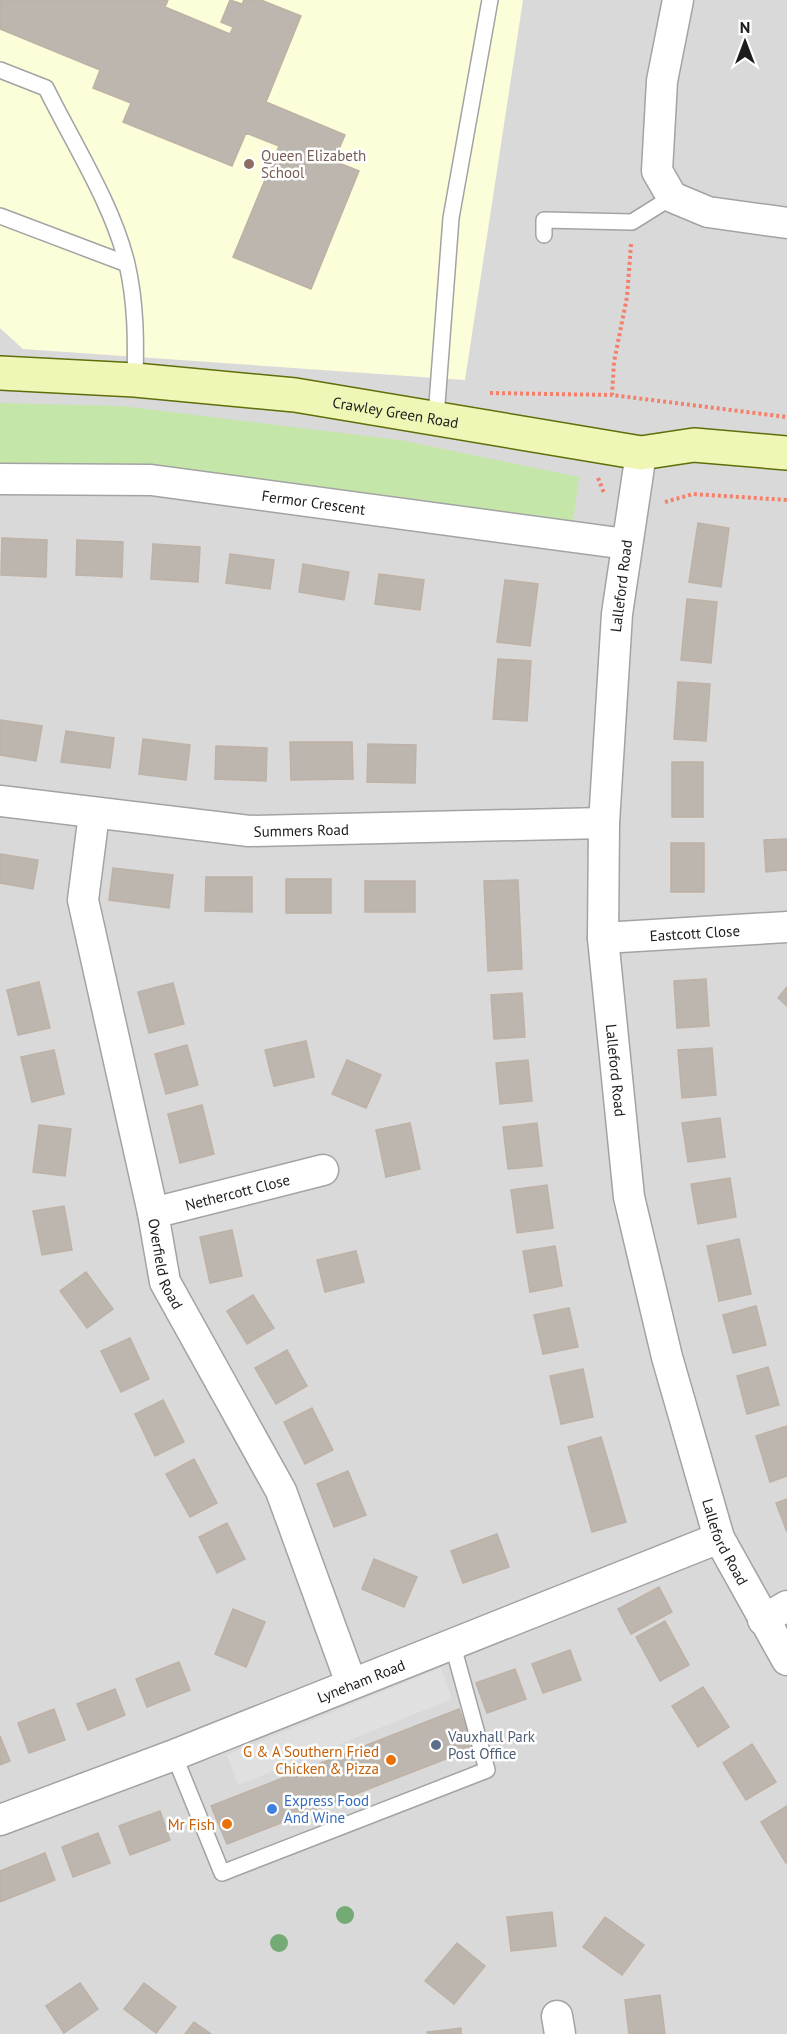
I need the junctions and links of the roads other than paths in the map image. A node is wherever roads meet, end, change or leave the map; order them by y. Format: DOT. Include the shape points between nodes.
graph roads {
  1 [pos="490,0"];
  2 [pos="678,0"];
  3 [pos="0,70"];
  4 [pos="672,197"];
  5 [pos="0,216"];
  6 [pos="787,223"];
  7 [pos="544,235"];
  8 [pos="127,264"];
  9 [pos="0,373"];
  10 [pos="135,380"];
  11 [pos="436,417"];
  12 [pos="641,453"];
  13 [pos="787,453"];
  14 [pos="0,479"];
  15 [pos="626,544"];
  16 [pos="0,801"];
  17 [pos="94,814"];
  18 [pos="604,823"];
  19 [pos="787,927"];
  20 [pos="603,938"];
  21 [pos="323,1170"];
  22 [pos="153,1213"];
  23 [pos="719,1538"];
  24 [pos="775,1613"];
  25 [pos="453,1646"];
  26 [pos="787,1660"];
  27 [pos="351,1683"];
  28 [pos="174,1755"];
  29 [pos="0,1820"];
  1 -- 11 [label="lane" via="451,218"];
  2 -- 4 [label="street" via="663,81 657,171"];
  3 -- 8 [label="lane" via="46,88 112,222"];
  4 -- 6 [label="street" via="708,212"];
  4 -- 7 [label="lane" via="632,222 544,220"];
  5 -- 8 [label="lane"];
  8 -- 10 [label="lane" via="136,329"];
  9 -- 10 [label="street, Crawley Green Road"];
  10 -- 11 [label="street, Crawley Green Road" via="295,395"];
  11 -- 12 [label="street, Crawley Green Road"];
  12 -- 13 [label="street, Crawley Green Road" via="694,445"];
  12 -- 15 [label="street, Lalleford Road"];
  14 -- 15 [label="street, Fermor Crescent" via="151,480"];
  15 -- 18 [label="street, Lalleford Road" via="617,614"];
  16 -- 17 [label="street, Summers Road"];
  17 -- 18 [label="street, Summers Road" via="249,831"];
  17 -- 22 [label="street, Overfield Road" via="83,900"];
  18 -- 20 [label="street, Lalleford Road"];
  19 -- 20 [label="street, Eastcott Close"];
  20 -- 23 [label="street, Lalleford Road" via="629,1197 667,1358"];
  21 -- 22 [label="street, Nethercott Close"];
  22 -- 27 [label="street, Overfield Road" via="165,1282 280,1491"];
  23 -- 24 [label="street, Lalleford Road"];
  23 -- 25 [label="street, Lyneham Road"];
  24 -- 26 [label="street, Lalleford Road"];
  25 -- 27 [label="street, Lyneham Road"];
  25 -- 28 [label="lane" via="487,1770 222,1873"];
  27 -- 28 [label="street, Lyneham Road"];
  28 -- 29 [label="street, Lyneham Road"];
}
